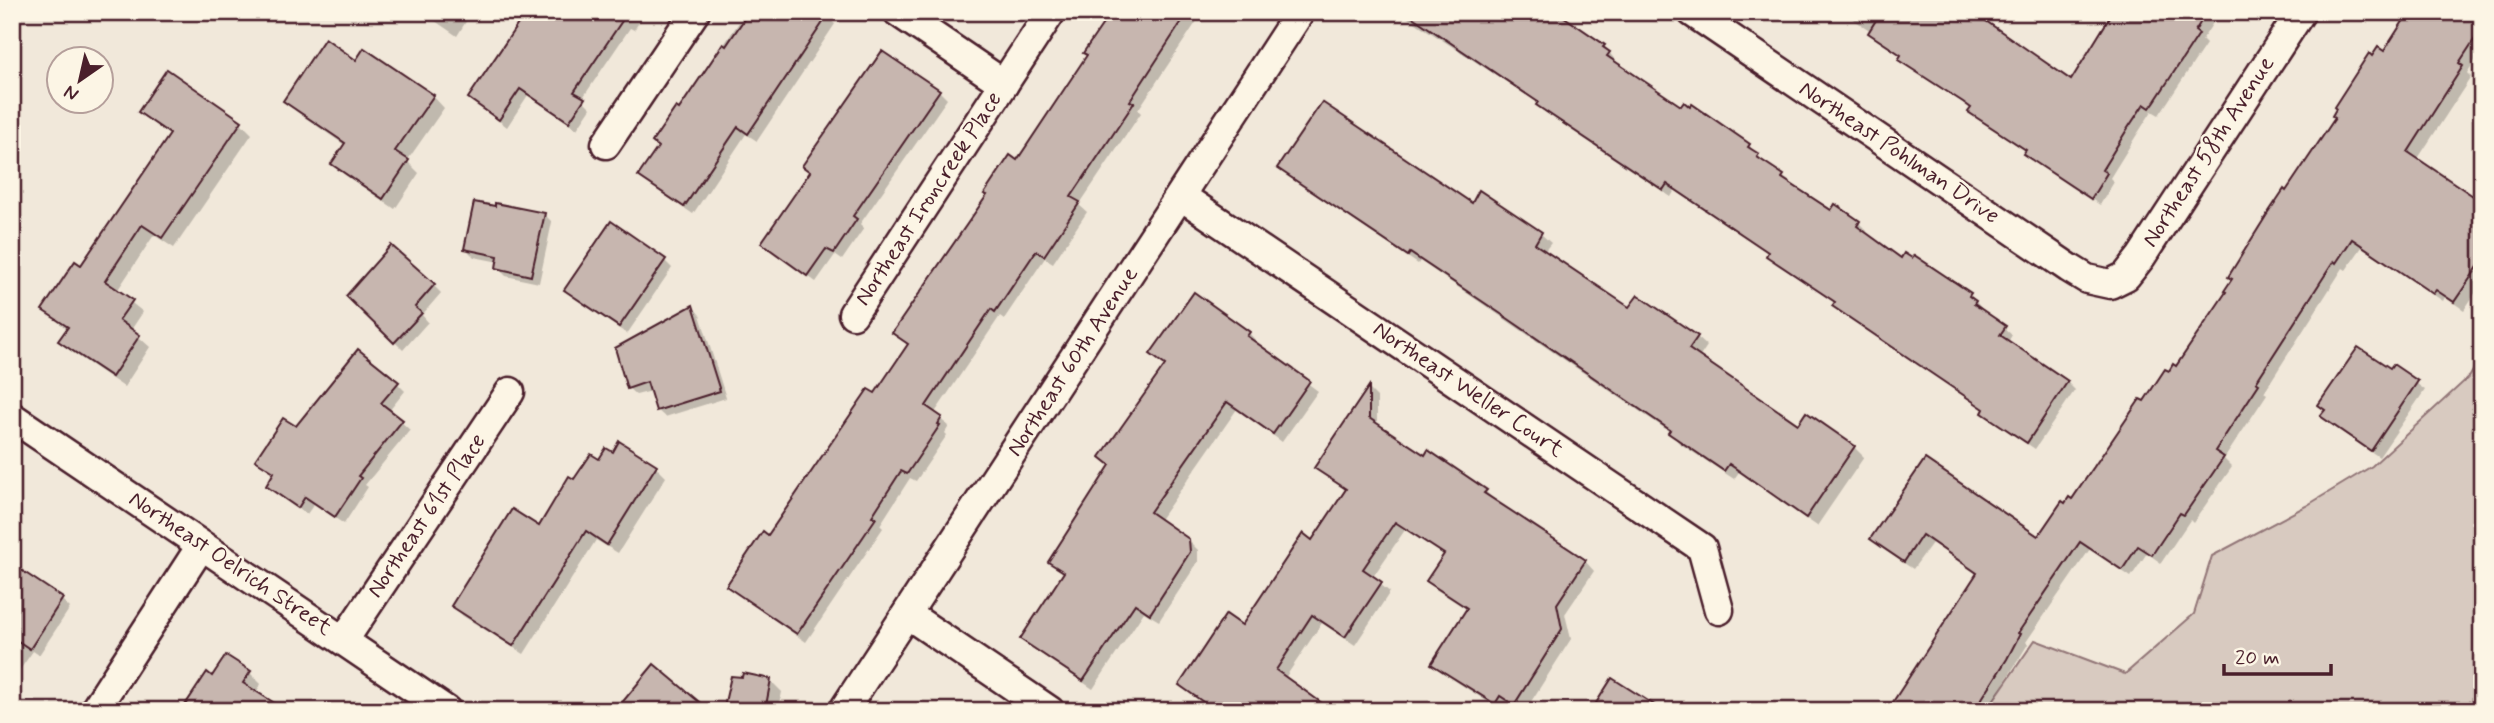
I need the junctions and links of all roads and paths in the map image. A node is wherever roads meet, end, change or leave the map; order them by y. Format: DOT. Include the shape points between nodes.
graph roads {
  1 [pos="695,12"];
  2 [pos="898,12"];
  3 [pos="1051,12"];
  4 [pos="1300,12"];
  5 [pos="1692,12"];
  6 [pos="2301,12"];
  7 [pos="1004,84"];
  8 [pos="606,144"];
  9 [pos="1181,196"];
  10 [pos="2110,284"];
  11 [pos="853,314"];
  12 [pos="510,392"];
  13 [pos="12,417"];
  14 [pos="201,546"];
  15 [pos="1719,610"];
  16 [pos="907,614"];
  17 [pos="344,640"];
  18 [pos="94,711"];
  19 [pos="447,711"];
  20 [pos="843,711"];
  21 [pos="1050,711"];
  1 -- 8 [label="street"];
  2 -- 7 [label="street"];
  3 -- 7 [label="street, Northeast Ironcreek Place"];
  4 -- 9 [label="street, Northeast 60th Avenue"];
  5 -- 10 [label="street, Northeast Pohlman Drive" via="2069,268 2087,279"];
  6 -- 10 [label="street, Northeast 58th Avenue" via="2141,257 2126,276"];
  7 -- 11 [label="street, Northeast Ironcreek Place"];
  9 -- 15 [label="street, Northeast Weller Court" via="1702,548"];
  9 -- 16 [label="street, Northeast 60th Avenue"];
  12 -- 17 [label="street, Northeast 61st Place"];
  13 -- 14 [label="street, Northeast Oelrich Street"];
  14 -- 17 [label="street, Northeast Oelrich Street"];
  14 -- 18 [label="street"];
  16 -- 20 [label="street, Northeast 60th Avenue"];
  16 -- 21 [label="street"];
  17 -- 19 [label="street, Northeast Oelrich Street"];
}
